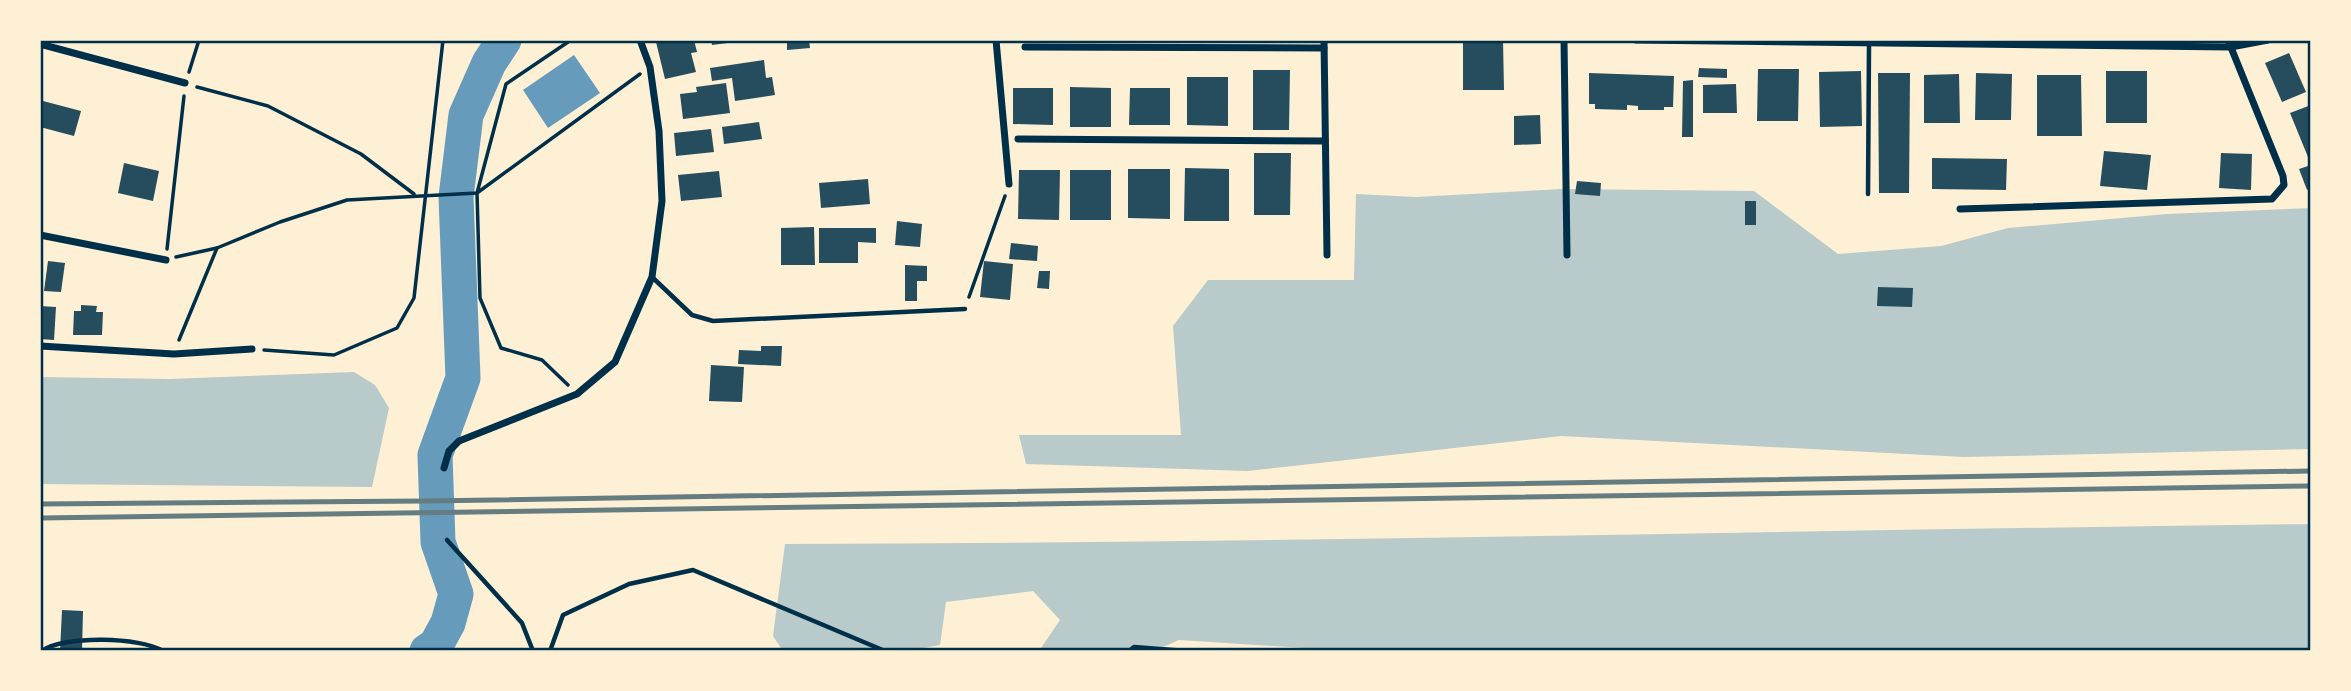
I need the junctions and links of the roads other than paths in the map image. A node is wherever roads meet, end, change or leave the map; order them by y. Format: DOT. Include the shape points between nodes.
graph roads {
  1 [pos="640,40"];
  2 [pos="996,40"];
  3 [pos="1564,40"];
  4 [pos="1636,40"];
  5 [pos="2268,40"];
  6 [pos="2229,43"];
  7 [pos="40,44"];
  8 [pos="1324,44"];
  9 [pos="1869,44"];
  10 [pos="1025,47"];
  11 [pos="185,83"];
  12 [pos="1018,139"];
  13 [pos="1325,141"];
  14 [pos="1009,184"];
  15 [pos="1868,194"];
  16 [pos="1960,209"];
  17 [pos="40,235"];
  18 [pos="1327,255"];
  19 [pos="1567,255"];
  20 [pos="166,260"];
  21 [pos="652,277"];
  22 [pos="965,309"];
  23 [pos="40,346"];
  24 [pos="252,349"];
  25 [pos="443,468"];
  26 [pos="447,540"];
  27 [pos="42,651"];
  28 [pos="163,651"];
  29 [pos="533,651"];
  30 [pos="550,651"];
  31 [pos="886,651"];
  32 [pos="1129,651"];
  33 [pos="1186,651"];
  1 -- 21 [label="street" via="650,67 659,131 662,201"];
  2 -- 14 [label="street"];
  3 -- 19 [label="street"];
  4 -- 9 [label="street"];
  5 -- 6 [label="street"];
  6 -- 9 [label="street"];
  6 -- 16 [label="street" via="2283,176 2284,185 2272,199"];
  7 -- 11 [label="street"];
  8 -- 10 [label="street"];
  8 -- 13 [label="street"];
  9 -- 15 [label="lane"];
  12 -- 13 [label="street"];
  13 -- 18 [label="street"];
  17 -- 20 [label="street"];
  21 -- 22 [label="lane" via="692,315 713,321"];
  21 -- 25 [label="street" via="615,362 577,394 459,441 449,451"];
  23 -- 24 [label="street" via="174,354"];
  26 -- 29 [label="lane" via="522,623"];
  27 -- 28 [label="lane" via="72,640 139,643"];
  30 -- 31 [label="lane" via="563,615 629,584 693,570"];
  32 -- 33 [label="lane" via="1134,647"];
}
